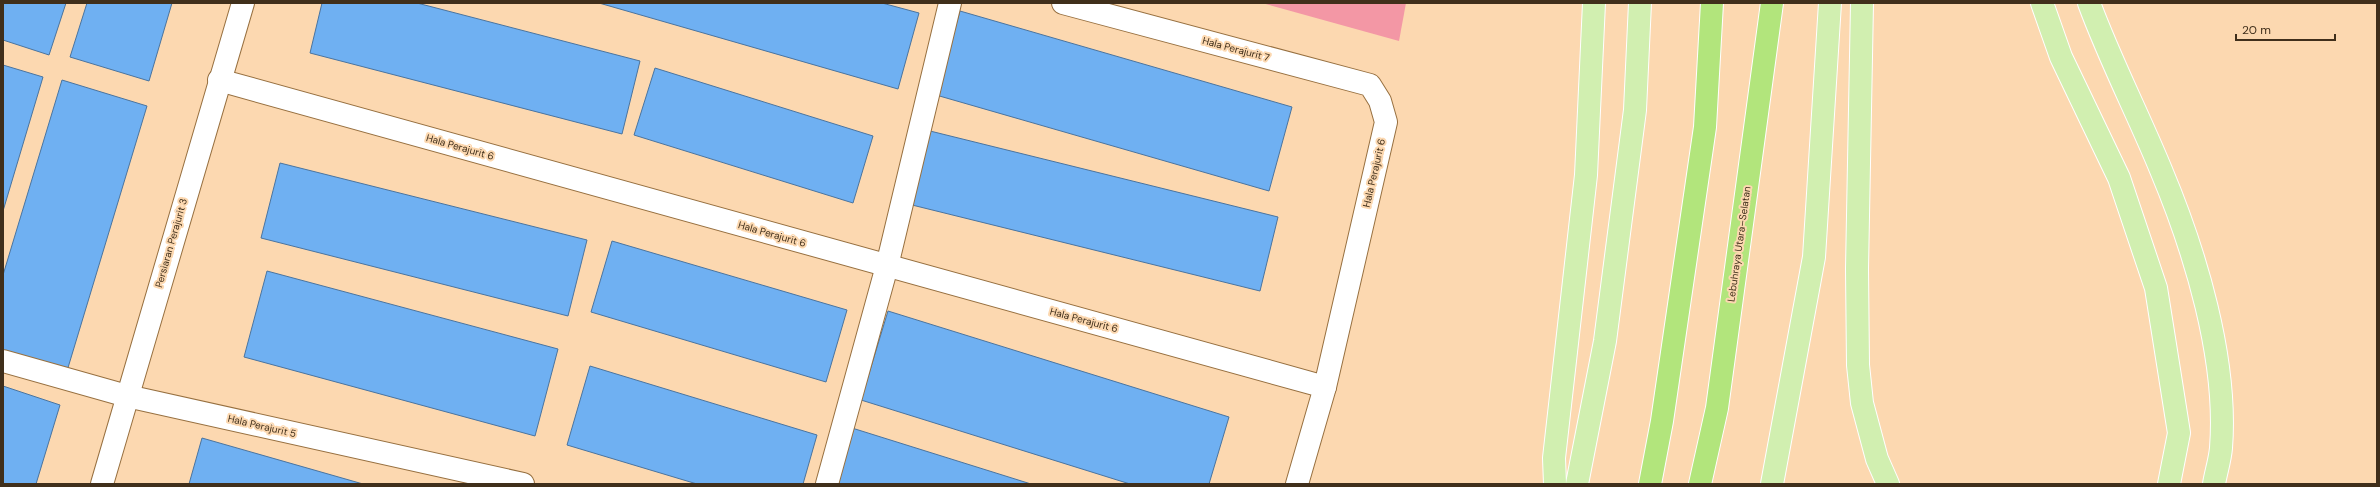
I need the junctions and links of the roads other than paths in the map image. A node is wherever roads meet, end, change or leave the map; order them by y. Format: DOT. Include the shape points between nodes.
graph roads {
  1 [pos="243,3"];
  2 [pos="950,3"];
  3 [pos="1063,3"];
  4 [pos="1594,3"];
  5 [pos="1640,3"];
  6 [pos="1712,3"];
  7 [pos="1772,3"];
  8 [pos="1830,3"];
  9 [pos="1862,3"];
  10 [pos="2042,3"];
  11 [pos="2089,3"];
  12 [pos="219,80"];
  13 [pos="1386,122"];
  14 [pos="887,266"];
  15 [pos="3,361"];
  16 [pos="1325,387"];
  17 [pos="127,396"];
  18 [pos="102,484"];
  19 [pos="523,484"];
  20 [pos="827,484"];
  21 [pos="1297,484"];
  22 [pos="1554,484"];
  23 [pos="1577,484"];
  24 [pos="1650,484"];
  25 [pos="1700,484"];
  26 [pos="1772,484"];
  27 [pos="1888,484"];
  28 [pos="2169,484"];
  29 [pos="2214,484"];
  1 -- 12 [label="street, Persiaran Perajurit 3"];
  2 -- 14 [label="street"];
  3 -- 13 [label="street, Hala Perajurit 7" via="1370,85 1380,101"];
  4 -- 22 [label="main road" via="1586,175 1554,458"];
  5 -- 23 [label="main road" via="1634,110 1606,341"];
  6 -- 24 [label="highway" via="1705,127 1663,413"];
  7 -- 25 [label="highway, Lebuhraya Utara–Selatan" via="1717,408"];
  8 -- 26 [label="main road" via="1814,257"];
  9 -- 27 [label="main road" via="1857,269 1858,366 1862,403 1877,459"];
  10 -- 28 [label="main road" via="2061,57 2119,178 2156,288 2179,433"];
  11 -- 29 [label="main road" via="2161,171 2197,269 2213,339 2220,393 2221,449"];
  12 -- 14 [label="street, Hala Perajurit 6"];
  12 -- 17 [label="street, Persiaran Perajurit 3"];
  13 -- 16 [label="street, Hala Perajurit 6"];
  14 -- 16 [label="street, Hala Perajurit 6"];
  14 -- 20 [label="street"];
  15 -- 17 [label="street, Hala Perajurit 5"];
  16 -- 21 [label="street, Hala Perajurit 6"];
  17 -- 18 [label="street, Persiaran Perajurit 3"];
  17 -- 19 [label="street, Hala Perajurit 5"];
}
